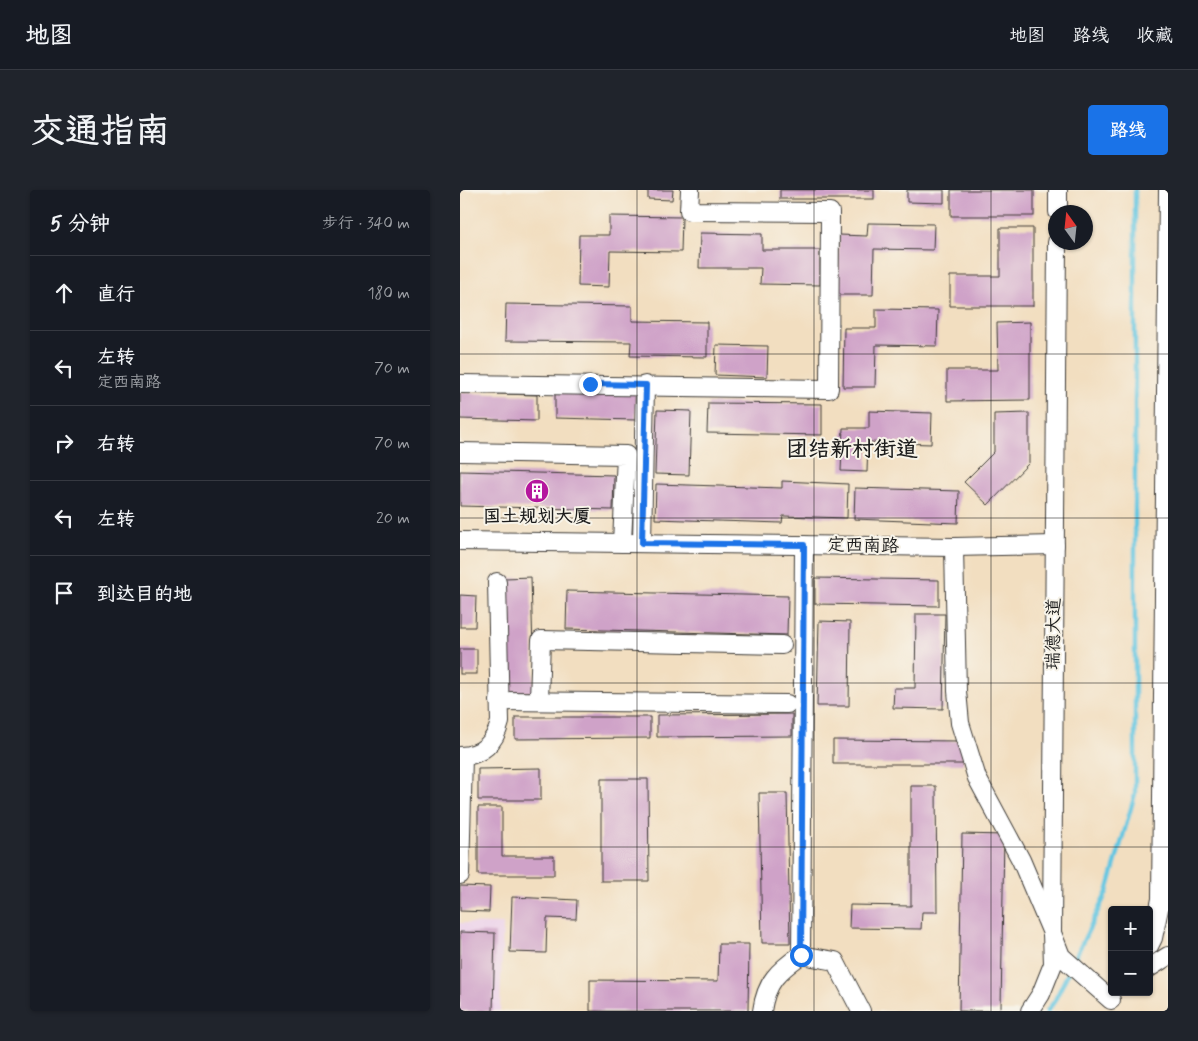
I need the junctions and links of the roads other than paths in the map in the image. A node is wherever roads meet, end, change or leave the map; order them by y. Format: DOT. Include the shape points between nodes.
graph roads {
  1 [pos="690,190"];
  2 [pos="1058,190"];
  3 [pos="1168,190"];
  4 [pos="1058,205"];
  5 [pos="1058,250"];
  6 [pos="460,384"];
  7 [pos="646,385"];
  8 [pos="1166,421"];
  9 [pos="460,452"];
  10 [pos="460,541"];
  11 [pos="622,543"];
  12 [pos="642,543"];
  13 [pos="804,545"];
  14 [pos="1055,545"];
  15 [pos="954,547"];
  16 [pos="497,582"];
  17 [pos="782,645"];
  18 [pos="499,701"];
  19 [pos="540,701"];
  20 [pos="787,704"];
  21 [pos="462,756"];
  22 [pos="460,875"];
  23 [pos="1052,933"];
  24 [pos="1153,938"];
  25 [pos="801,955"];
  26 [pos="1168,956"];
  27 [pos="1153,965"];
  28 [pos="1111,1001"];
  29 [pos="762,1011"];
  30 [pos="861,1011"];
  31 [pos="1030,1011"];
  1 -- 7 [label="street" via="689,211 830,212 829,389"];
  2 -- 4 [label="street"];
  3 -- 8 [label="street"];
  5 -- 14 [label="street, 瑞德大道"];
  6 -- 7 [label="street"];
  7 -- 12 [label="street"];
  8 -- 24 [label="street" via="1161,899"];
  9 -- 11 [label="street" via="626,455"];
  10 -- 11 [label="street, 定西南路"];
  11 -- 12 [label="street, 定西南路"];
  12 -- 13 [label="street, 定西南路"];
  13 -- 15 [label="street, 定西南路"];
  13 -- 25 [label="street"];
  14 -- 15 [label="street, 定西南路"];
  14 -- 23 [label="street, 瑞德大道"];
  15 -- 23 [label="street" via="960,724 977,778 1021,860"];
  16 -- 18 [label="street"];
  17 -- 19 [label="street" via="541,640"];
  18 -- 19 [label="street"];
  18 -- 21 [label="street" via="500,722 492,742 474,755"];
  19 -- 20 [label="street"];
  21 -- 22 [label="street"];
  23 -- 28 [label="street, 瑞德大道" via="1061,956"];
  23 -- 31 [label="street" via="1053,964"];
  25 -- 29 [label="street" via="781,969 765,992"];
  25 -- 30 [label="street" via="835,960"];
  26 -- 27 [label="street"];
}
